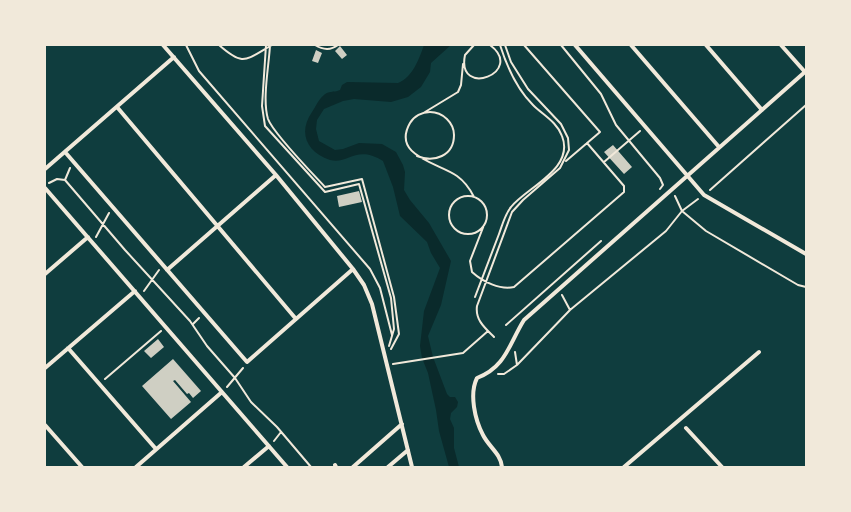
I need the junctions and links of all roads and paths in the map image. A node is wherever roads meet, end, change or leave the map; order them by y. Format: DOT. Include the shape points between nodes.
graph roads {
  1 [pos="163,45"];
  2 [pos="186,45"];
  3 [pos="219,45"];
  4 [pos="266,45"];
  5 [pos="271,45"];
  6 [pos="315,45"];
  7 [pos="338,45"];
  8 [pos="474,45"];
  9 [pos="490,45"];
  10 [pos="500,45"];
  11 [pos="505,45"];
  12 [pos="524,45"];
  13 [pos="561,45"];
  14 [pos="575,45"];
  15 [pos="631,45"];
  16 [pos="706,45"];
  17 [pos="781,45"];
  18 [pos="265,49"];
  19 [pos="174,57"];
  20 [pos="464,60"];
  21 [pos="806,72"];
  22 [pos="806,105"];
  23 [pos="117,107"];
  24 [pos="762,110"];
  25 [pos="425,112"];
  26 [pos="646,127"];
  27 [pos="629,141"];
  28 [pos="587,142"];
  29 [pos="719,147"];
  30 [pos="65,152"];
  31 [pos="417,156"];
  32 [pos="564,162"];
  33 [pos="604,162"];
  34 [pos="74,163"];
  35 [pos="45,169"];
  36 [pos="276,175"];
  37 [pos="687,175"];
  38 [pos="65,180"];
  39 [pos="45,187"];
  40 [pos="672,190"];
  41 [pos="657,192"];
  42 [pos="704,195"];
  43 [pos="474,197"];
  44 [pos="113,207"];
  45 [pos="682,211"];
  46 [pos="102,224"];
  47 [pos="484,224"];
  48 [pos="218,226"];
  49 [pos="88,237"];
  50 [pos="605,238"];
  51 [pos="94,244"];
  52 [pos="806,254"];
  53 [pos="162,264"];
  54 [pos="353,269"];
  55 [pos="167,270"];
  56 [pos="45,274"];
  57 [pos="153,280"];
  58 [pos="482,280"];
  59 [pos="485,282"];
  60 [pos="806,287"];
  61 [pos="558,289"];
  62 [pos="134,291"];
  63 [pos="138,296"];
  64 [pos="475,297"];
  65 [pos="570,310"];
  66 [pos="296,319"];
  67 [pos="506,325"];
  68 [pos="166,327"];
  69 [pos="488,331"];
  70 [pos="393,336"];
  71 [pos="494,337"];
  72 [pos="68,348"];
  73 [pos="759,352"];
  74 [pos="386,357"];
  75 [pos="247,362"];
  76 [pos="388,365"];
  77 [pos="45,368"];
  78 [pos="489,374"];
  79 [pos="235,378"];
  80 [pos="99,384"];
  81 [pos="222,392"];
  82 [pos="402,424"];
  83 [pos="45,425"];
  84 [pos="686,428"];
  85 [pos="281,432"];
  86 [pos="269,446"];
  87 [pos="156,449"];
  88 [pos="408,450"];
  89 [pos="82,467"];
  90 [pos="136,467"];
  91 [pos="244,467"];
  92 [pos="287,467"];
  93 [pos="312,467"];
  94 [pos="353,467"];
  95 [pos="388,467"];
  96 [pos="412,467"];
  97 [pos="502,467"];
  98 [pos="624,467"];
  99 [pos="722,467"];
  1 -- 19 [label="street"];
  2 -- 70 [label="path" via="199,71 370,268 380,288"];
  3 -- 18 [label="path" via="238,59 250,57"];
  4 -- 18 [label="path"];
  5 -- 18 [label="path"];
  5 -- 74 [label="path" via="267,112 272,126 325,187 362,179 394,297 399,334"];
  6 -- 7 [label="path" via="328,49"];
  8 -- 20 [label="path" via="468,49"];
  9 -- 20 [label="path" via="500,59 500,65 493,75 482,79 471,76 464,66"];
  10 -- 58 [label="path" via="521,91 559,129 564,140 564,149 562,159 555,168 510,208"];
  11 -- 32 [label="path" via="511,62 528,89 564,130 569,150"];
  12 -- 28 [label="path" via="600,132"];
  13 -- 27 [label="path" via="601,94 616,124"];
  14 -- 26 [label="street"];
  15 -- 29 [label="street"];
  16 -- 24 [label="street"];
  17 -- 21 [label="street"];
  18 -- 70 [label="path" via="262,106 265,126 325,192 359,184 391,298"];
  19 -- 23 [label="street"];
  19 -- 36 [label="street"];
  20 -- 25 [label="path" via="462,86 458,92"];
  21 -- 24 [label="street"];
  22 -- 42 [label="path"];
  23 -- 30 [label="street"];
  23 -- 48 [label="street"];
  24 -- 29 [label="street"];
  25 -- 31 [label="path" via="411,121 406,136 407,144"];
  25 -- 31 [label="path" via="440,114 446,118 454,131 454,139 447,153 441,158 433,160"];
  26 -- 27 [label="path"];
  26 -- 37 [label="street"];
  27 -- 33 [label="path"];
  27 -- 41 [label="path" via="662,181 662,187"];
  28 -- 32 [label="path"];
  28 -- 33 [label="path"];
  29 -- 37 [label="street"];
  30 -- 34 [label="street"];
  30 -- 35 [label="street"];
  31 -- 43 [label="path" via="458,177"];
  32 -- 59 [label="path" via="512,212"];
  33 -- 59 [label="path" via="624,186 624,192 514,286 506,288"];
  34 -- 38 [label="path"];
  34 -- 44 [label="street"];
  36 -- 48 [label="street"];
  36 -- 54 [label="street"];
  37 -- 40 [label="street"];
  37 -- 42 [label="street"];
  38 -- 39 [label="path" via="53,180"];
  38 -- 46 [label="path"];
  39 -- 49 [label="street"];
  40 -- 45 [label="path"];
  40 -- 61 [label="street"];
  42 -- 45 [label="path"];
  42 -- 52 [label="street"];
  43 -- 47 [label="path" via="484,206"];
  43 -- 47 [label="path" via="468,196 457,200 450,210 450,222 463,233 475,232"];
  44 -- 46 [label="path"];
  44 -- 53 [label="street"];
  45 -- 60 [label="path" via="706,231 798,285"];
  45 -- 65 [label="path" via="666,231"];
  46 -- 51 [label="path"];
  46 -- 57 [label="path"];
  47 -- 58 [label="path" via="470,266 472,272"];
  48 -- 55 [label="street"];
  48 -- 66 [label="street"];
  49 -- 51 [label="street"];
  49 -- 56 [label="street"];
  50 -- 67 [label="path"];
  51 -- 62 [label="street"];
  53 -- 55 [label="street"];
  53 -- 57 [label="path"];
  54 -- 66 [label="street"];
  54 -- 74 [label="street" via="368,294"];
  55 -- 75 [label="street"];
  57 -- 63 [label="path"];
  57 -- 79 [label="path" via="193,324 207,346"];
  58 -- 59 [label="path"];
  58 -- 64 [label="path"];
  59 -- 69 [label="path" via="476,312 481,324"];
  61 -- 65 [label="path"];
  61 -- 78 [label="street" via="524,320 500,364"];
  62 -- 63 [label="street"];
  62 -- 72 [label="street"];
  63 -- 68 [label="street"];
  65 -- 78 [label="path" via="517,365 504,374"];
  66 -- 75 [label="street"];
  68 -- 80 [label="path"];
  68 -- 81 [label="street"];
  69 -- 71 [label="path"];
  69 -- 76 [label="path" via="463,353"];
  70 -- 74 [label="path"];
  72 -- 77 [label="street"];
  72 -- 80 [label="street"];
  73 -- 98 [label="street"];
  74 -- 76 [label="street"];
  75 -- 79 [label="path"];
  76 -- 82 [label="street"];
  78 -- 97 [label="street" via="477,378 473,385 472,398 482,435 501,460"];
  79 -- 81 [label="path"];
  79 -- 85 [label="path" via="251,402"];
  80 -- 87 [label="street"];
  81 -- 86 [label="street"];
  81 -- 87 [label="street"];
  82 -- 88 [label="street"];
  82 -- 94 [label="street"];
  83 -- 89 [label="street"];
  84 -- 99 [label="street"];
  85 -- 86 [label="path"];
  85 -- 93 [label="path"];
  86 -- 91 [label="street"];
  86 -- 92 [label="street"];
  87 -- 90 [label="street"];
  88 -- 95 [label="street"];
  88 -- 96 [label="street"];
}
